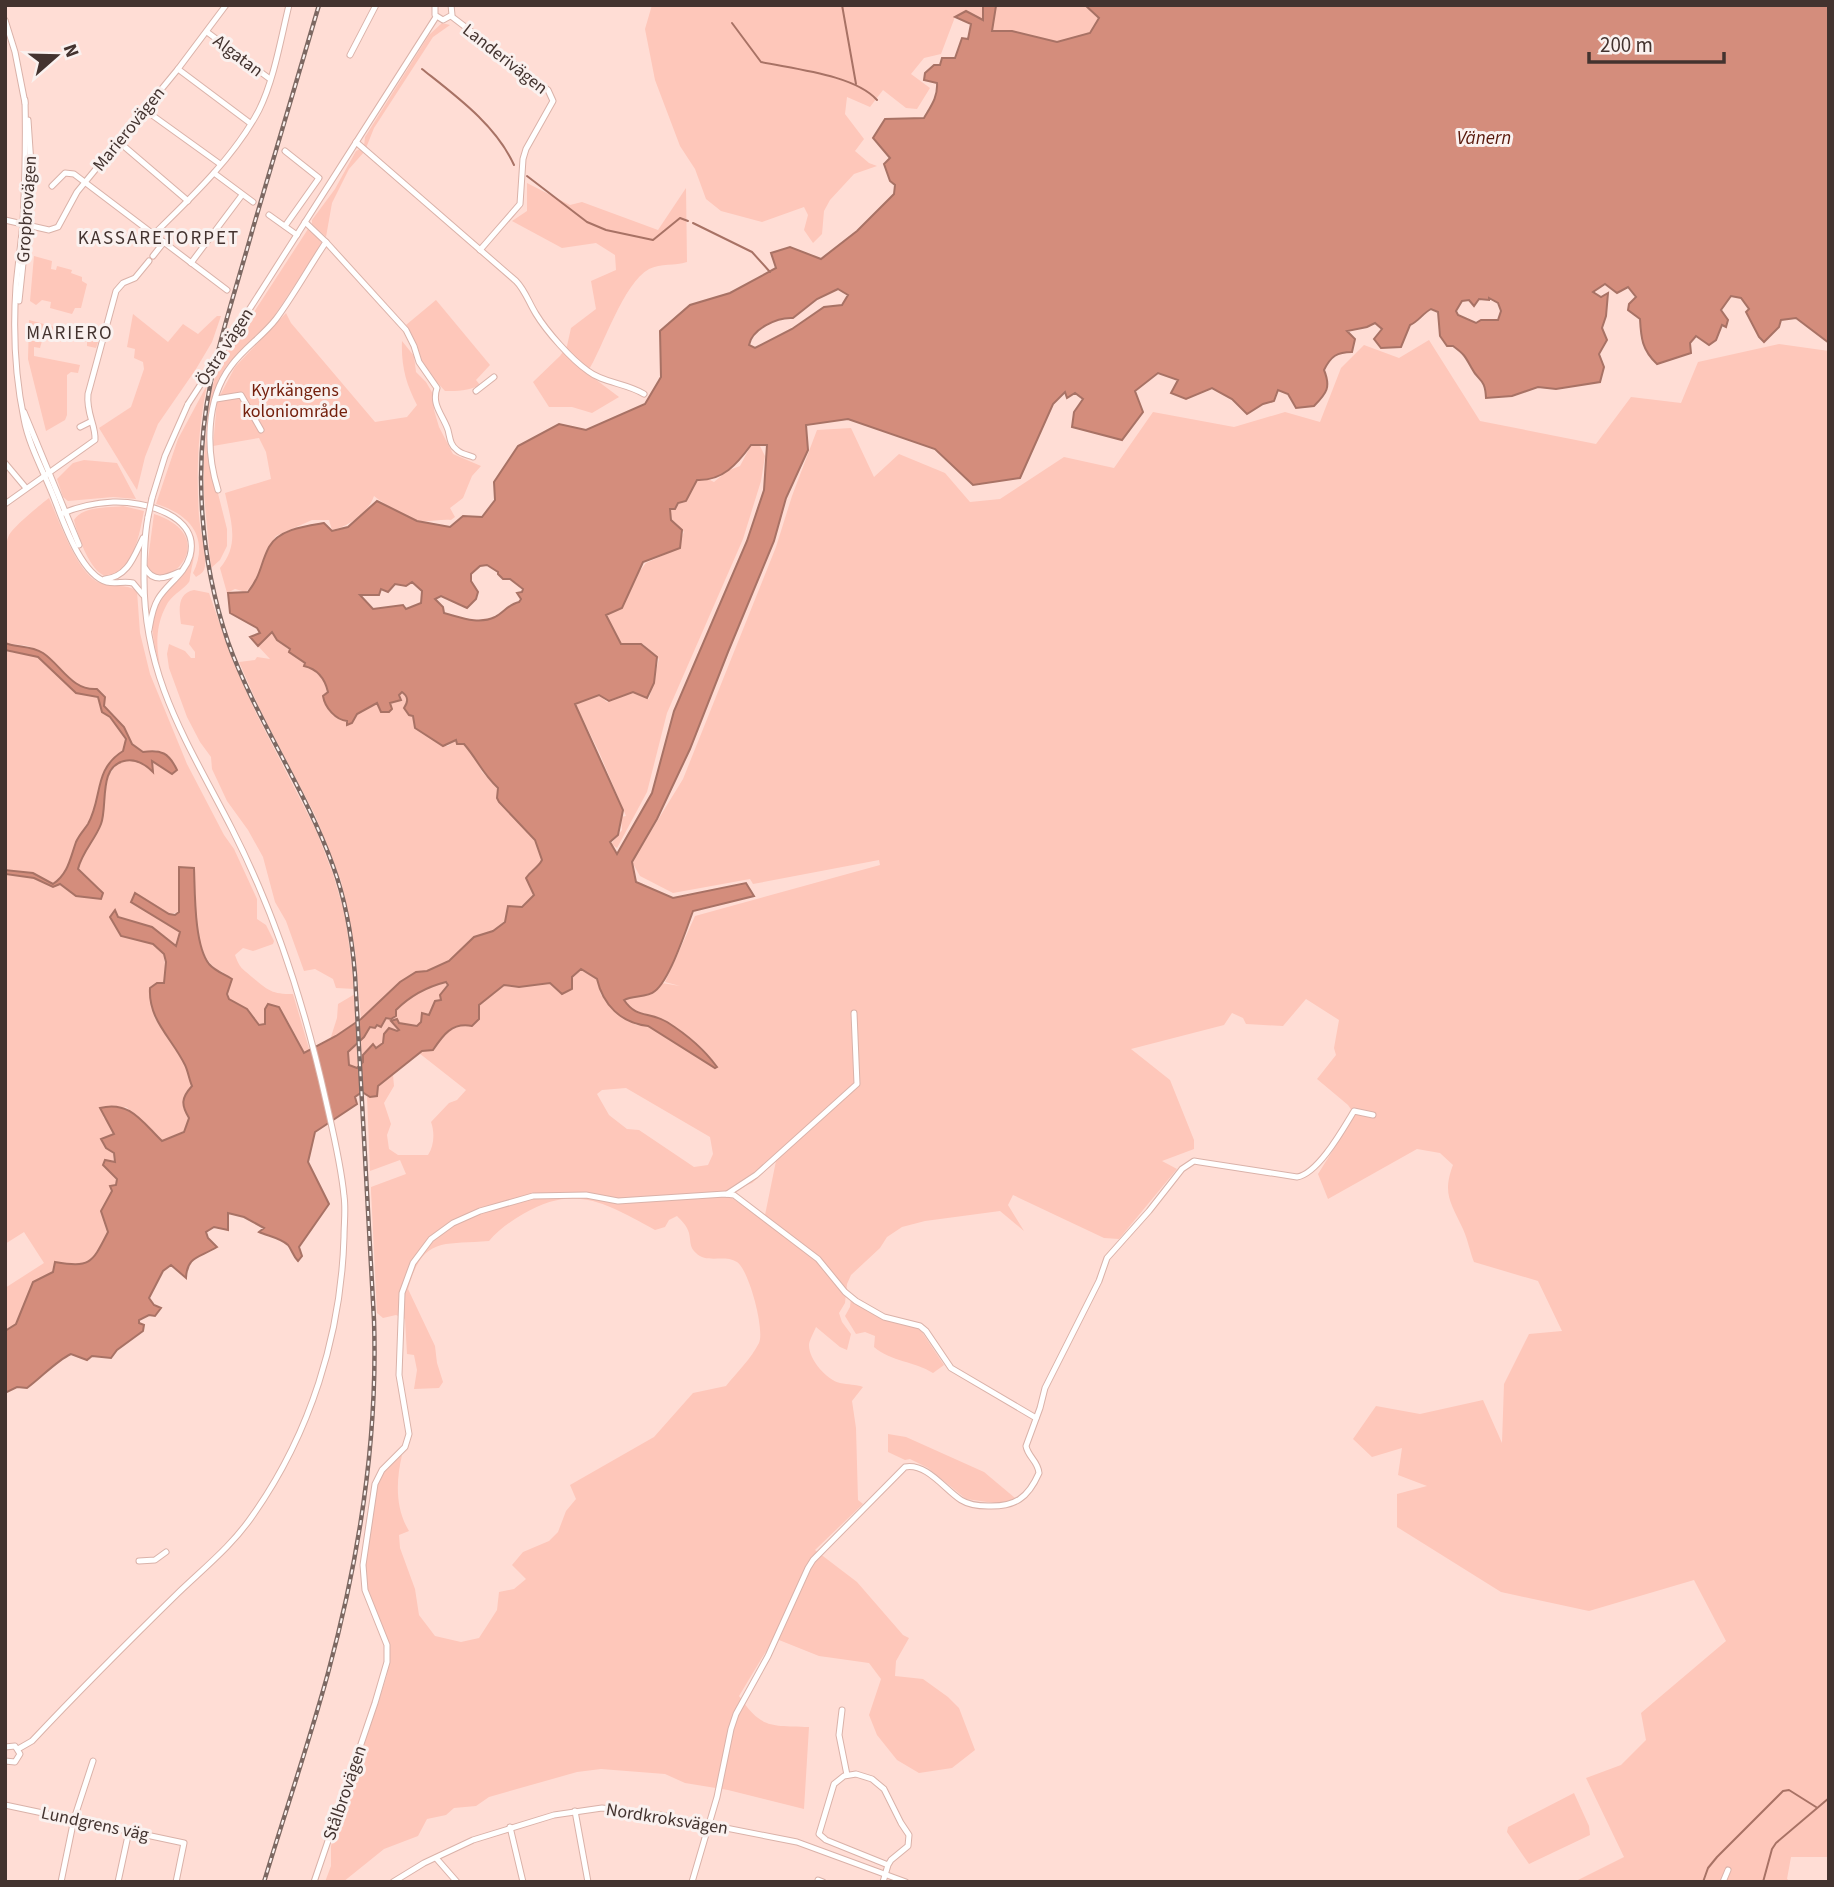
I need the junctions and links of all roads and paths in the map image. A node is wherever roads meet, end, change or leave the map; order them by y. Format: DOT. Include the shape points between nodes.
graph roads {
  1 [pos="226,5"];
  2 [pos="289,5"];
  3 [pos="376,5"];
  4 [pos="435,5"];
  5 [pos="451,5"];
  6 [pos="451,16"];
  7 [pos="436,17"];
  8 [pos="5,20"];
  9 [pos="207,32"];
  10 [pos="350,55"];
  11 [pos="178,69"];
  12 [pos="270,79"];
  13 [pos="145,110"];
  14 [pos="250,123"];
  15 [pos="119,142"];
  16 [pos="356,142"];
  17 [pos="285,151"];
  18 [pos="220,164"];
  19 [pos="214,173"];
  20 [pos="85,182"];
  21 [pos="52,186"];
  22 [pos="242,195"];
  23 [pos="188,201"];
  24 [pos="253,202"];
  25 [pos="269,215"];
  26 [pos="5,220"];
  27 [pos="305,222"];
  28 [pos="25,225"];
  29 [pos="285,226"];
  30 [pos="154,234"];
  31 [pos="297,234"];
  32 [pos="164,242"];
  33 [pos="326,242"];
  34 [pos="480,250"];
  35 [pos="191,263"];
  36 [pos="227,290"];
  37 [pos="494,377"];
  38 [pos="476,391"];
  39 [pos="644,394"];
  40 [pos="216,398"];
  41 [pos="90,422"];
  42 [pos="80,428"];
  43 [pos="260,428"];
  44 [pos="473,457"];
  45 [pos="5,463"];
  46 [pos="47,472"];
  47 [pos="26,488"];
  48 [pos="218,491"];
  49 [pos="5,504"];
  50 [pos="63,512"];
  51 [pos="144,535"];
  52 [pos="144,564"];
  53 [pos="181,571"];
  54 [pos="101,579"];
  55 [pos="144,598"];
  56 [pos="148,636"];
  57 [pos="854,1013"];
  58 [pos="1373,1115"];
  59 [pos="727,1194"];
  60 [pos="1037,1418"];
  61 [pos="166,1552"];
  62 [pos="139,1561"];
  63 [pos="842,1710"];
  64 [pos="5,1747"];
  65 [pos="18,1749"];
  66 [pos="5,1761"];
  67 [pos="93,1761"];
  68 [pos="847,1775"];
  69 [pos="5,1805"];
  70 [pos="575,1811"];
  71 [pos="74,1819"];
  72 [pos="710,1825"];
  73 [pos="510,1828"];
  74 [pos="129,1831"];
  75 [pos="436,1858"];
  76 [pos="888,1865"];
  77 [pos="1728,1870"];
  78 [pos="885,1874"];
  79 [pos="61,1882"];
  80 [pos="118,1882"];
  81 [pos="176,1882"];
  82 [pos="314,1882"];
  83 [pos="393,1882"];
  84 [pos="457,1882"];
  85 [pos="523,1882"];
  86 [pos="588,1882"];
  87 [pos="692,1882"];
  88 [pos="883,1882"];
  89 [pos="906,1882"];
  90 [pos="1723,1882"];
  1 -- 9 [label="street, Marierovägen"];
  2 -- 12 [label="street"];
  3 -- 10 [label="street"];
  4 -- 7 [label="street"];
  5 -- 6 [label="street"];
  6 -- 7 [label="street"];
  6 -- 34 [label="street, Landerivägen" via="553,97 526,149 520,204"];
  7 -- 16 [label="street, Östra vägen"];
  8 -- 28 [label="street, Gropbrovägen" via="25,100"];
  9 -- 11 [label="street, Marierovägen"];
  9 -- 12 [label="street, Algatan"];
  11 -- 13 [label="street, Marierovägen"];
  11 -- 14 [label="street"];
  12 -- 14 [label="street"];
  13 -- 15 [label="street, Marierovägen"];
  13 -- 18 [label="street"];
  14 -- 18 [label="street"];
  15 -- 20 [label="street, Marierovägen"];
  15 -- 23 [label="street"];
  16 -- 27 [label="street, Östra vägen"];
  16 -- 34 [label="street"];
  17 -- 29 [label="street" via="319,178"];
  18 -- 19 [label="street"];
  19 -- 22 [label="street"];
  19 -- 23 [label="street"];
  20 -- 21 [label="street" via="68,172"];
  20 -- 28 [label="street, Marierovägen" via="58,227 49,230"];
  20 -- 30 [label="street"];
  22 -- 24 [label="street"];
  22 -- 35 [label="street"];
  23 -- 30 [label="street"];
  25 -- 29 [label="street"];
  26 -- 28 [label="street"];
  27 -- 31 [label="street, Östra vägen"];
  27 -- 33 [label="street"];
  28 -- 46 [label="street, Gropbrovägen" via="16,289 16,362 23,409"];
  29 -- 31 [label="street"];
  30 -- 32 [label="street"];
  31 -- 51 [label="street, Östra vägen, bridge" via="188,404 164,456"];
  32 -- 35 [label="street"];
  32 -- 41 [label="street" via="135,278 116,291 88,394"];
  33 -- 40 [label="street" via="277,318 230,366"];
  33 -- 44 [label="street" via="409,335 419,362 437,388 435,398 450,442"];
  34 -- 39 [label="street" via="520,285 539,319 586,370"];
  35 -- 36 [label="street"];
  37 -- 38 [label="street"];
  40 -- 43 [label="street" via="241,395"];
  40 -- 48 [label="street" via="209,452"];
  41 -- 42 [label="street"];
  41 -- 46 [label="street" via="96,437 92,443"];
  45 -- 47 [label="street"];
  46 -- 47 [label="street"];
  46 -- 50 [label="street, Gropbrovägen"];
  47 -- 49 [label="street"];
  50 -- 53 [label="street" via="116,502 171,515 186,528 190,540 189,558"];
  50 -- 54 [label="street, Gropbrovägen" via="84,562"];
  51 -- 52 [label="street, Östra vägen"];
  51 -- 54 [label="street" via="123,573"];
  52 -- 53 [label="street" via="155,578"];
  52 -- 55 [label="street, Östra vägen"];
  53 -- 56 [label="street" via="156,601"];
  54 -- 55 [label="street" via="134,583"];
  55 -- 56 [label="street, Östra vägen"];
  56 -- 65 [label="street, Östra vägen" via="174,717 262,893 297,987 345,1198 343,1266 329,1348 314,1397 300,1433 253,1516 32,1741"];
  57 -- 59 [label="street" via="857,1084 756,1175"];
  58 -- 60 [label="street" via="1354,1111 1315,1168 1304,1176 1200,1161 1182,1169 1107,1258 1045,1388"];
  59 -- 60 [label="street" via="745,1202 818,1259 856,1301 884,1317 920,1326 951,1368"];
  59 -- 82 [label="street, Stålbrovägen" via="618,1201 586,1195 533,1196 466,1216 423,1248 402,1293 399,1375 408,1441 375,1484 363,1565 365,1590 388,1652 384,1676"];
  60 -- 72 [label="street" via="1026,1446 1039,1473 1014,1504 967,1503 923,1470 905,1467 813,1560 736,1714"];
  61 -- 62 [label="street" via="155,1560"];
  63 -- 68 [label="street" via="839,1735"];
  64 -- 65 [label="street"];
  65 -- 66 [label="street, Östra vägen" via="16,1761"];
  67 -- 71 [label="street"];
  68 -- 76 [label="street" via="864,1776 884,1789 909,1835 908,1846"];
  68 -- 76 [label="street" via="830,1791 820,1836"];
  69 -- 71 [label="street, Lundgrens väg"];
  70 -- 72 [label="street, Nordkroksvägen" via="624,1809"];
  70 -- 73 [label="street, Nordkroksvägen"];
  70 -- 86 [label="street"];
  71 -- 74 [label="street, Lundgrens väg"];
  71 -- 79 [label="street"];
  72 -- 78 [label="street, Nordkroksvägen" via="807,1845"];
  72 -- 87 [label="street"];
  73 -- 75 [label="street, Nordkroksvägen"];
  73 -- 85 [label="street"];
  74 -- 80 [label="street"];
  74 -- 81 [label="street, Lundgrens väg" via="184,1843"];
  75 -- 83 [label="street, Nordkroksvägen"];
  75 -- 84 [label="street"];
  76 -- 78 [label="street"];
  77 -- 90 [label="street"];
  78 -- 88 [label="street"];
  78 -- 89 [label="street, Nordkroksvägen"];
}
